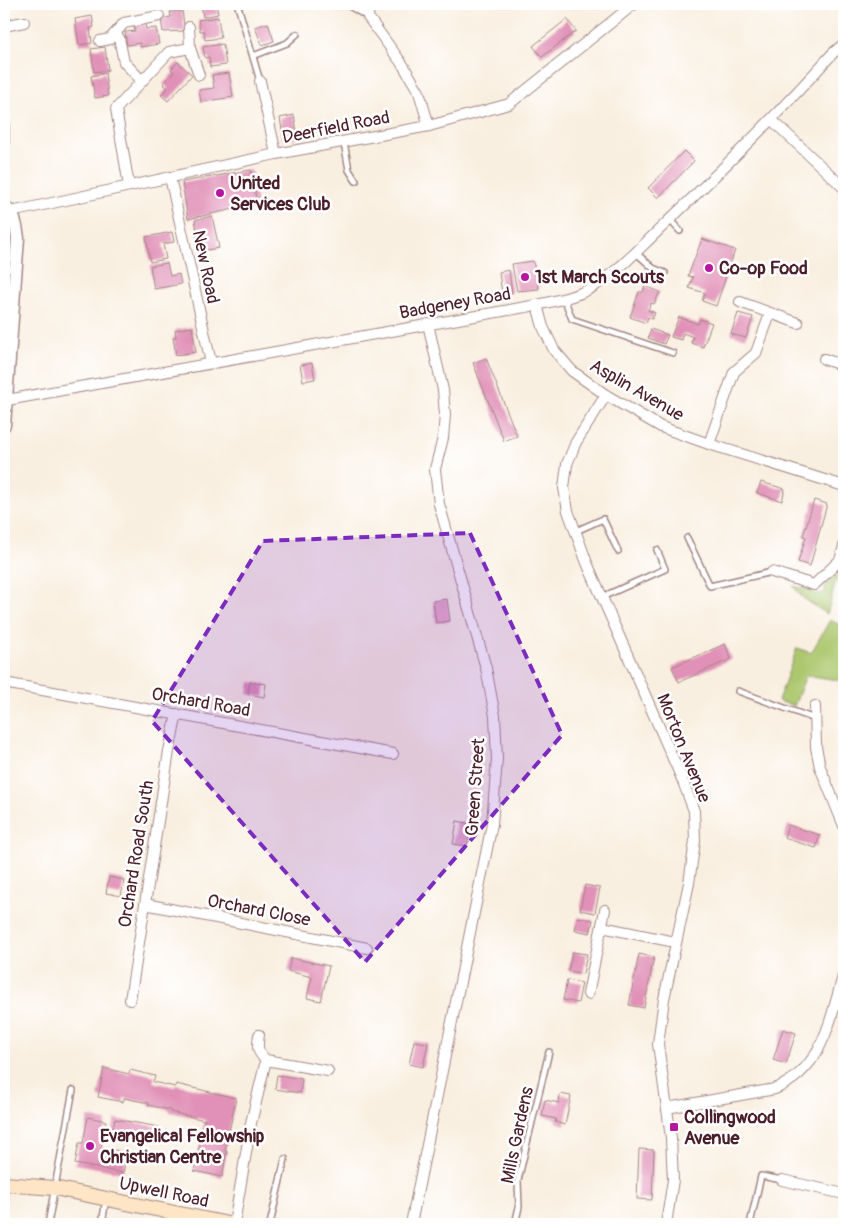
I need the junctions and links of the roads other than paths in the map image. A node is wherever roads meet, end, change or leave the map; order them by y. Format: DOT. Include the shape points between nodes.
graph roads {
  1 [pos="346,4"];
  2 [pos="369,4"];
  3 [pos="634,4"];
  4 [pos="238,6"];
  5 [pos="159,16"];
  6 [pos="368,17"];
  7 [pos="24,22"];
  8 [pos="4,26"];
  9 [pos="189,28"];
  10 [pos="115,34"];
  11 [pos="297,34"];
  12 [pos="100,41"];
  13 [pos="844,44"];
  14 [pos="190,48"];
  15 [pos="253,56"];
  16 [pos="199,75"];
  17 [pos="142,81"];
  18 [pos="260,81"];
  19 [pos="4,118"];
  20 [pos="772,120"];
  21 [pos="429,126"];
  22 [pos="344,142"];
  23 [pos="4,150"];
  24 [pos="276,154"];
  25 [pos="170,177"];
  26 [pos="356,181"];
  27 [pos="129,186"];
  28 [pos="844,188"];
  29 [pos="7,209"];
  30 [pos="670,220"];
  31 [pos="680,231"];
  32 [pos="635,252"];
  33 [pos="10,269"];
  34 [pos="665,273"];
  35 [pos="564,298"];
  36 [pos="740,302"];
  37 [pos="537,305"];
  38 [pos="770,314"];
  39 [pos="8,316"];
  40 [pos="798,323"];
  41 [pos="428,324"];
  42 [pos="673,353"];
  43 [pos="824,359"];
  44 [pos="211,363"];
  45 [pos="844,366"];
  46 [pos="6,371"];
  47 [pos="606,395"];
  48 [pos="7,400"];
  49 [pos="4,425"];
  50 [pos="709,444"];
  51 [pos="844,486"];
  52 [pos="575,531"];
  53 [pos="687,538"];
  54 [pos="844,546"];
  55 [pos="657,550"];
  56 [pos="618,551"];
  57 [pos="772,572"];
  58 [pos="602,597"];
  59 [pos="4,683"];
  60 [pos="738,691"];
  61 [pos="815,706"];
  62 [pos="177,714"];
  63 [pos="816,719"];
  64 [pos="393,754"];
  65 [pos="844,826"];
  66 [pos="145,904"];
  67 [pos="605,910"];
  68 [pos="602,927"];
  69 [pos="675,942"];
  70 [pos="367,948"];
  71 [pos="844,973"];
  72 [pos="842,991"];
  73 [pos="588,994"];
  74 [pos="130,1000"];
  75 [pos="259,1035"];
  76 [pos="549,1052"];
  77 [pos="266,1060"];
  78 [pos="328,1071"];
  79 [pos="73,1090"];
  80 [pos="667,1108"];
  81 [pos="285,1159"];
  82 [pos="782,1180"];
  83 [pos="4,1184"];
  84 [pos="54,1188"];
  85 [pos="844,1194"];
  86 [pos="106,1198"];
  87 [pos="48,1224"];
  88 [pos="102,1224"];
  89 [pos="228,1224"];
  90 [pos="234,1224"];
  91 [pos="270,1224"];
  92 [pos="411,1224"];
  93 [pos="516,1224"];
  94 [pos="666,1224"];
  95 [pos="750,1224"];
  1 -- 6 [label="lane"];
  2 -- 6 [label="street"];
  3 -- 21 [label="street, Deerfield Road" via="509,104"];
  4 -- 15 [label="lane"];
  5 -- 10 [label="street" via="124,23"];
  6 -- 21 [label="street" via="419,92"];
  7 -- 8 [label="street"];
  9 -- 14 [label="street"];
  10 -- 12 [label="street"];
  10 -- 17 [label="street" via="119,38 124,62"];
  11 -- 15 [label="lane" via="287,43"];
  13 -- 20 [label="street, Badgeney Road"];
  14 -- 16 [label="street"];
  14 -- 17 [label="street" via="169,52"];
  15 -- 18 [label="lane"];
  17 -- 27 [label="street" via="116,109"];
  18 -- 24 [label="street"];
  19 -- 23 [label="street"];
  20 -- 28 [label="street"];
  20 -- 30 [label="street, Badgeney Road"];
  21 -- 22 [label="street, Deerfield Road"];
  22 -- 24 [label="street, Deerfield Road"];
  22 -- 26 [label="lane" via="349,170"];
  24 -- 25 [label="street, Deerfield Road"];
  25 -- 27 [label="street, Deerfield Road"];
  25 -- 44 [label="street, New Road"];
  27 -- 29 [label="street, Deerfield Road"];
  29 -- 33 [label="street" via="16,223 18,238"];
  30 -- 31 [label="lane"];
  30 -- 32 [label="street, Badgeney Road"];
  32 -- 34 [label="lane" via="653,268"];
  32 -- 35 [label="street, Badgeney Road" via="591,288"];
  33 -- 39 [label="street"];
  35 -- 37 [label="street, Badgeney Road"];
  35 -- 42 [label="lane" via="572,319"];
  36 -- 38 [label="street"];
  37 -- 41 [label="street, Badgeney Road"];
  37 -- 47 [label="street, Asplin Avenue" via="554,350 572,371"];
  38 -- 40 [label="street"];
  38 -- 50 [label="street" via="756,353 734,372"];
  39 -- 46 [label="street"];
  41 -- 44 [label="street, Badgeney Road"];
  41 -- 92 [label="street, Green Street" via="443,390 445,415 435,469 439,504 486,668 495,716 497,759 492,824"];
  43 -- 45 [label="street"];
  44 -- 48 [label="street, Badgeney Road"];
  46 -- 48 [label="street"];
  47 -- 50 [label="street, Asplin Avenue" via="661,427"];
  47 -- 52 [label="street, Morton Avenue" via="566,464 564,488"];
  48 -- 49 [label="street"];
  50 -- 51 [label="street, Asplin Avenue"];
  52 -- 56 [label="lane" via="603,519"];
  52 -- 58 [label="street, Morton Avenue"];
  53 -- 57 [label="lane" via="710,586"];
  54 -- 57 [label="street" via="840,560 814,585"];
  55 -- 58 [label="lane" via="665,569"];
  58 -- 69 [label="street, Morton Avenue" via="694,812 695,841"];
  59 -- 62 [label="street, Orchard Road"];
  60 -- 63 [label="lane"];
  61 -- 63 [label="street"];
  62 -- 64 [label="street, Orchard Road"];
  62 -- 66 [label="street, Orchard Road South"];
  63 -- 65 [label="street" via="820,767"];
  66 -- 70 [label="street, Orchard Close"];
  66 -- 74 [label="street, Orchard Road South"];
  67 -- 68 [label="street"];
  68 -- 69 [label="street"];
  68 -- 73 [label="street"];
  69 -- 80 [label="street, Morton Avenue" via="658,1044"];
  71 -- 72 [label="street"];
  72 -- 80 [label="street" via="821,1046 804,1071 790,1082 766,1090"];
  75 -- 77 [label="street" via="257,1046"];
  76 -- 93 [label="lane, Mills Gardens" via="518,1180"];
  77 -- 78 [label="street"];
  77 -- 90 [label="street" via="251,1123"];
  79 -- 84 [label="lane"];
  80 -- 94 [label="street, Morton Avenue" via="673,1180"];
  81 -- 91 [label="lane"];
  82 -- 85 [label="street"];
  82 -- 95 [label="lane" via="761,1176"];
  83 -- 84 [label="main road, Upwell Road"];
  84 -- 86 [label="main road, Upwell Road"];
  84 -- 87 [label="lane"];
  86 -- 88 [label="lane"];
  86 -- 89 [label="main road, Upwell Road" via="181,1217"];
}
